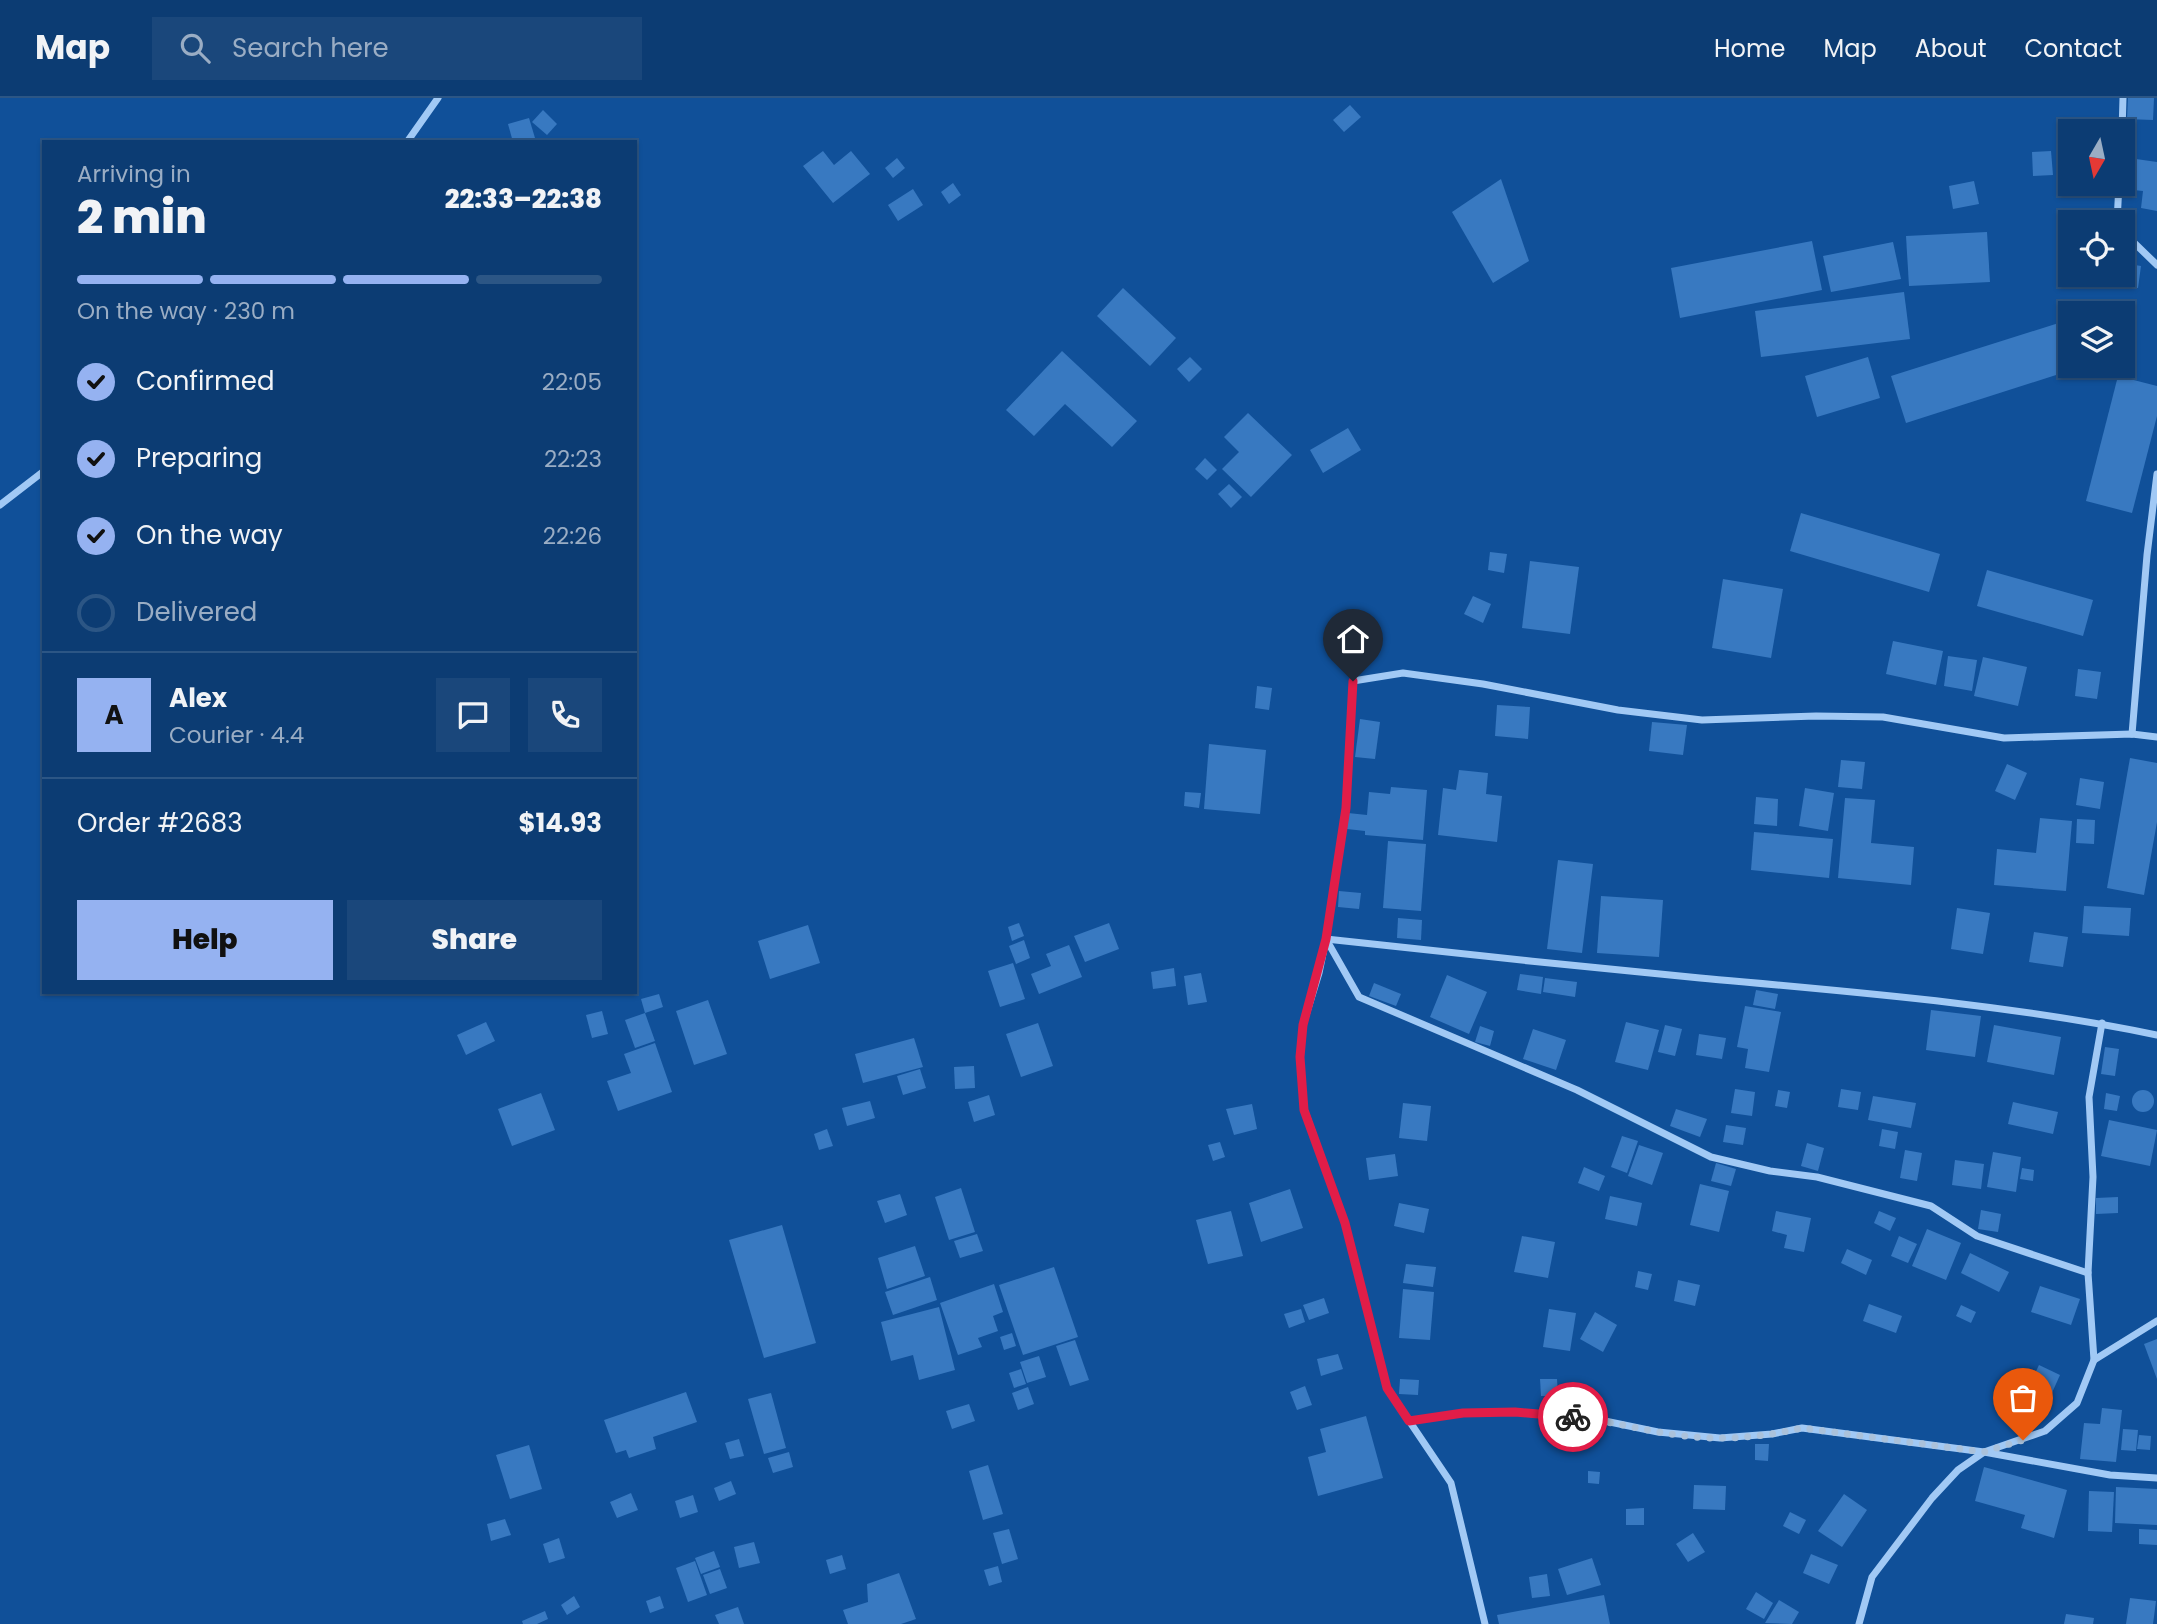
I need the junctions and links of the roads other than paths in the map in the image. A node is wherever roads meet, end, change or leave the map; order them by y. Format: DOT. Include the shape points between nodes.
graph roads {
  1 [pos="438,98"];
  2 [pos="2123,98"];
  3 [pos="2122,119"];
  4 [pos="408,140"];
  5 [pos="2135,244"];
  6 [pos="2157,265"];
  7 [pos="42,473"];
  8 [pos="2157,474"];
  9 [pos="0,505"];
  10 [pos="2147,555"];
  11 [pos="2157,556"];
  12 [pos="2132,734"];
  13 [pos="2157,737"];
  14 [pos="1326,939"];
  15 [pos="2102,1023"];
  16 [pos="2157,1034"];
  17 [pos="2088,1273"];
  18 [pos="2157,1321"];
  19 [pos="2094,1360"];
  20 [pos="1409,1421"];
  21 [pos="1984,1452"];
  22 [pos="2157,1478"];
  23 [pos="1485,1624"];
  24 [pos="1859,1624"];
  1 -- 4 [label="street"];
  2 -- 3 [label="street"];
  5 -- 6 [label="street"];
  7 -- 9 [label="street"];
  8 -- 10 [label="street"];
  10 -- 11 [label="street"];
  10 -- 12 [label="street"];
  12 -- 13 [label="street"];
  12 -- 14 [label="street" via="2004,738 1883,717 1702,720 1403,673 1353,681 1346,808"];
  14 -- 15 [label="street" via="1961,1004"];
  14 -- 17 [label="street" via="1359,997 1577,1090 1711,1157 1931,1206 1977,1236"];
  14 -- 20 [label="street" via="1303,1025 1304,1110 1345,1223 1387,1388"];
  15 -- 16 [label="street"];
  15 -- 17 [label="street" via="2089,1097 2093,1177"];
  17 -- 19 [label="street"];
  18 -- 19 [label="street"];
  19 -- 21 [label="street" via="2077,1403 2045,1431"];
  20 -- 21 [label="street" via="1515,1412 1720,1438 1802,1428"];
  20 -- 23 [label="street" via="1451,1483"];
  21 -- 22 [label="street" via="2110,1475"];
  21 -- 24 [label="street" via="1950,1479 1891,1550 1872,1577"];
}
